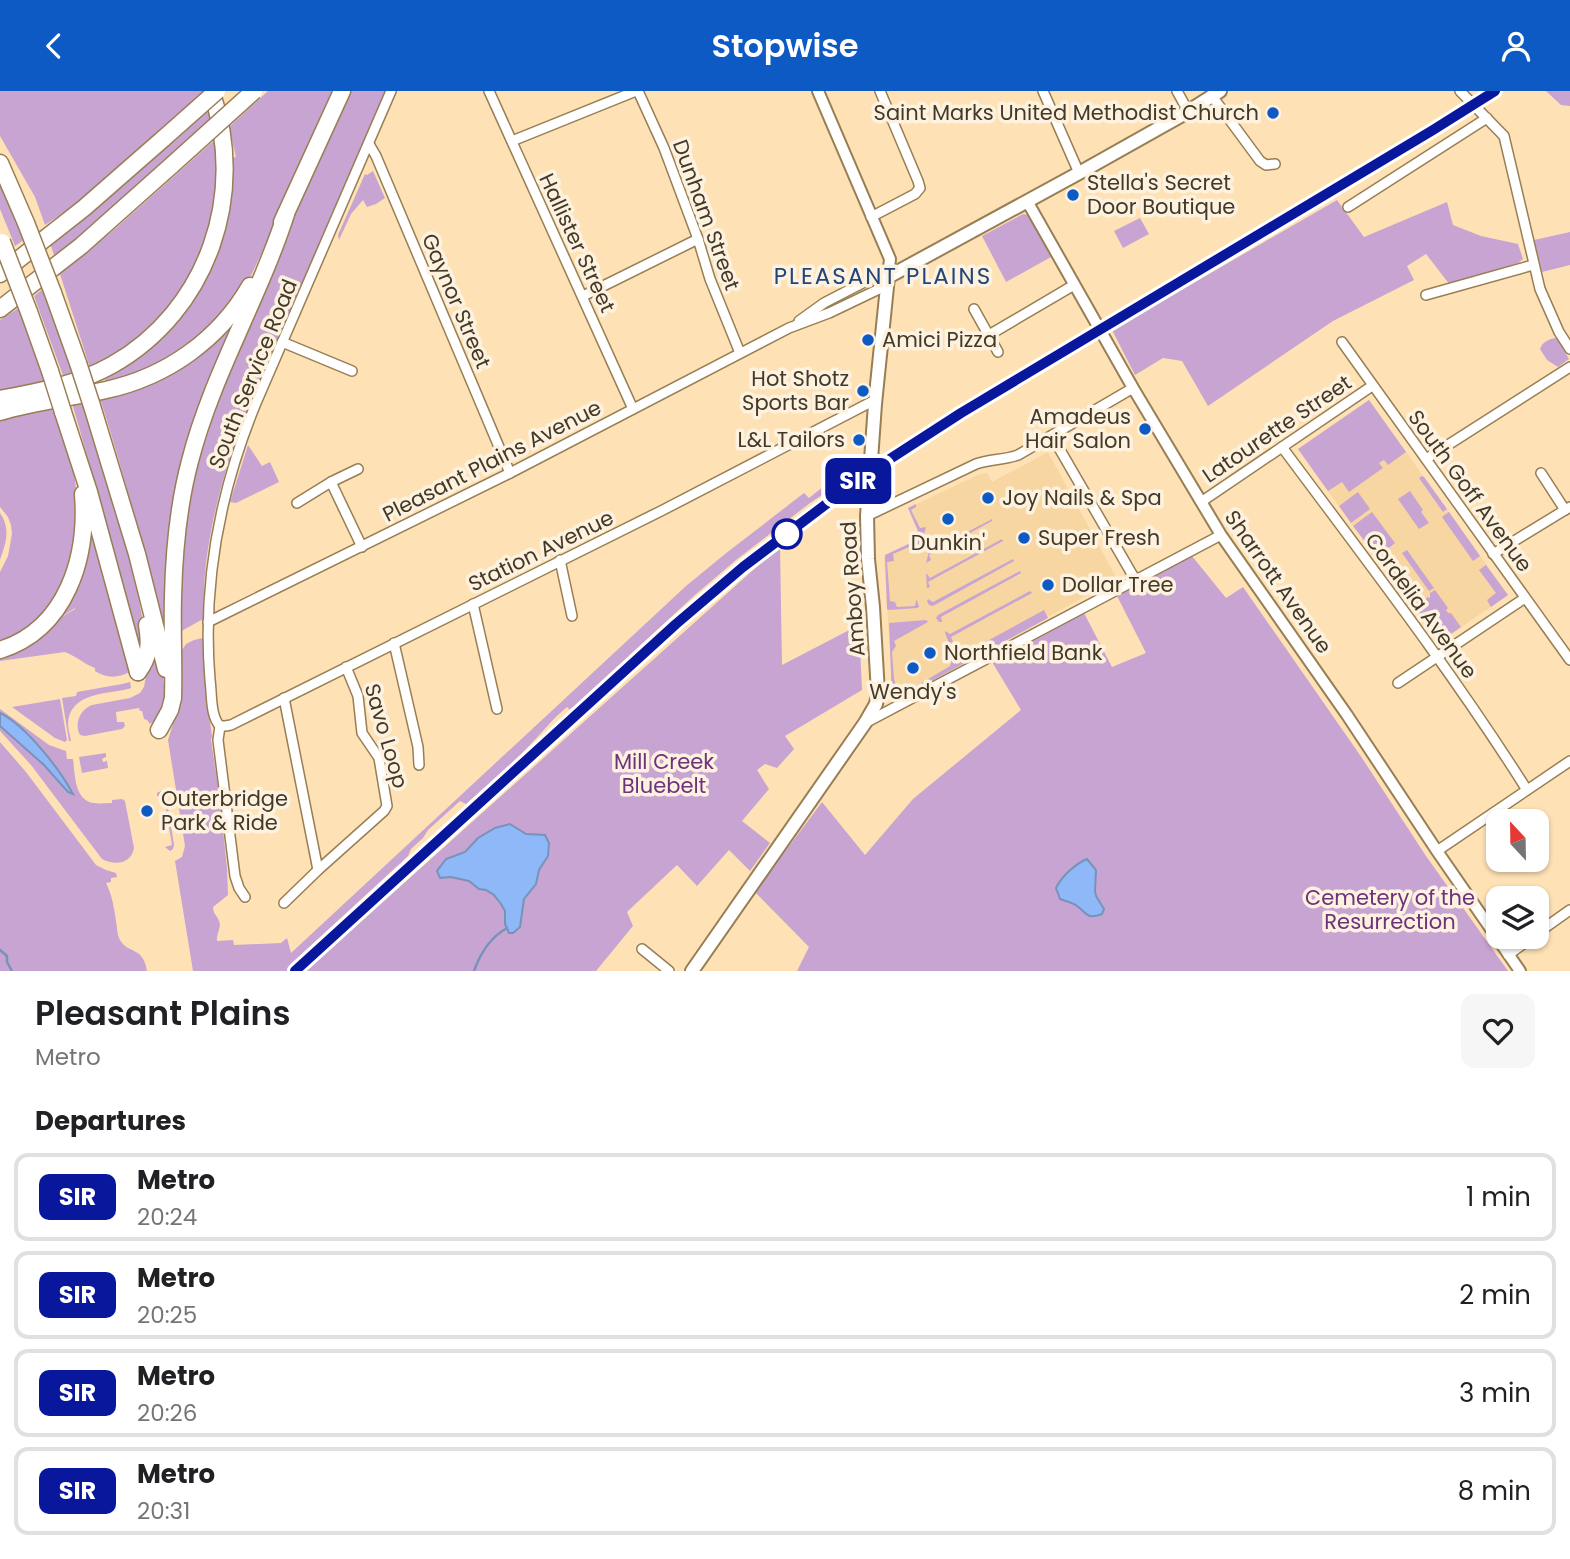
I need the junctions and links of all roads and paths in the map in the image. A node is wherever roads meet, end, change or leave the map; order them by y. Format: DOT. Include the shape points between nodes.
graph roads {
  1 [pos="214,91"];
  2 [pos="254,91"];
  3 [pos="342,91"];
  4 [pos="391,91"];
  5 [pos="489,91"];
  6 [pos="637,91"];
  7 [pos="818,91"];
  8 [pos="880,91"];
  9 [pos="1043,91"];
  10 [pos="1177,91"];
  11 [pos="1460,91"];
  12 [pos="1216,94"];
  13 [pos="1188,111"];
  14 [pos="1487,118"];
  15 [pos="512,141"];
  16 [pos="369,143"];
  17 [pos="0,163"];
  18 [pos="1275,164"];
  19 [pos="1079,173"];
  20 [pos="1027,201"];
  21 [pos="1348,207"];
  22 [pos="286,214"];
  23 [pos="871,217"];
  24 [pos="64,225"];
  25 [pos="698,239"];
  26 [pos="1,240"];
  27 [pos="1533,265"];
  28 [pos="0,266"];
  29 [pos="0,274"];
  30 [pos="888,277"];
  31 [pos="1074,285"];
  32 [pos="1426,295"];
  33 [pos="583,296"];
  34 [pos="0,309"];
  35 [pos="974,309"];
  36 [pos="989,335"];
  37 [pos="282,342"];
  38 [pos="1342,342"];
  39 [pos="1570,349"];
  40 [pos="740,352"];
  41 [pos="998,352"];
  42 [pos="1570,367"];
  43 [pos="352,371"];
  44 [pos="1372,386"];
  45 [pos="1133,388"];
  46 [pos="0,399"];
  47 [pos="875,400"];
  48 [pos="633,409"];
  49 [pos="0,412"];
  50 [pos="1052,436"];
  51 [pos="74,447"];
  52 [pos="1282,447"];
  53 [pos="1426,459"];
  54 [pos="358,469"];
  55 [pos="510,473"];
  56 [pos="1541,473"];
  57 [pos="331,482"];
  58 [pos="1201,502"];
  59 [pos="297,503"];
  60 [pos="1567,509"];
  61 [pos="867,516"];
  62 [pos="126,521"];
  63 [pos="1221,534"];
  64 [pos="362,547"];
  65 [pos="1493,554"];
  66 [pos="560,560"];
  67 [pos="1136,581"];
  68 [pos="1525,598"];
  69 [pos="473,604"];
  70 [pos="572,616"];
  71 [pos="208,622"];
  72 [pos="394,643"];
  73 [pos="0,650"];
  74 [pos="1438,657"];
  75 [pos="1570,660"];
  76 [pos="346,667"];
  77 [pos="1398,683"];
  78 [pos="284,698"];
  79 [pos="497,709"];
  80 [pos="865,723"];
  81 [pos="220,726"];
  82 [pos="1570,761"];
  83 [pos="419,765"];
  84 [pos="1527,790"];
  85 [pos="1437,851"];
  86 [pos="318,870"];
  87 [pos="245,897"];
  88 [pos="284,903"];
  89 [pos="1570,910"];
  90 [pos="1549,925"];
  91 [pos="642,949"];
  92 [pos="1516,949"];
  93 [pos="1508,955"];
  94 [pos="668,971"];
  95 [pos="692,971"];
  96 [pos="1520,971"];
  1 -- 24 [label="highway, bridge"];
  1 -- 46 [label="highway" via="223,135 224,199 211,250 185,299 153,335 113,364 66,384"];
  2 -- 34 [label="highway, bridge" via="81,246"];
  3 -- 22 [label="highway"];
  4 -- 16 [label="street, South Service Road"];
  5 -- 15 [label="street, Hallister Street"];
  6 -- 15 [label="street"];
  6 -- 25 [label="street, Dunham Street"];
  7 -- 23 [label="street"];
  8 -- 23 [label="street" via="920,188"];
  9 -- 19 [label="street"];
  10 -- 13 [label="street"];
  11 -- 14 [label="street"];
  12 -- 13 [label="main road"];
  12 -- 18 [label="street" via="1260,161"];
  13 -- 19 [label="main road"];
  14 -- 21 [label="street"];
  14 -- 27 [label="street" via="1504,136"];
  15 -- 33 [label="street, Hallister Street"];
  16 -- 37 [label="street, South Service Road"];
  16 -- 55 [label="street, Gaynor Street"];
  17 -- 62 [label="highway, bridge" via="78,363"];
  19 -- 20 [label="main road"];
  20 -- 30 [label="main road"];
  20 -- 31 [label="street, Sharrott Avenue"];
  22 -- 49 [label="highway" via="240,301 192,351 127,385"];
  22 -- 62 [label="highway" via="211,397 190,461 175,549 173,698 162,725 167,671"];
  23 -- 30 [label="street" via="890,259"];
  24 -- 28 [label="highway"];
  24 -- 29 [label="highway"];
  25 -- 33 [label="street"];
  25 -- 40 [label="street, Dunham Street"];
  26 -- 51 [label="highway, bridge"];
  27 -- 32 [label="street"];
  27 -- 39 [label="street" via="1549,312"];
  30 -- 40 [label="street, Pleasant Plains Avenue" via="877,290"];
  30 -- 47 [label="main road, Amboy Road"];
  31 -- 36 [label="street"];
  31 -- 45 [label="street, Sharrott Avenue"];
  33 -- 48 [label="street, Hallister Street"];
  35 -- 36 [label="street"];
  36 -- 41 [label="street"];
  37 -- 43 [label="street"];
  37 -- 71 [label="street, South Service Road" via="226,488 213,557"];
  38 -- 44 [label="street, South Goff Avenue"];
  40 -- 48 [label="street, Pleasant Plains Avenue"];
  42 -- 53 [label="street"];
  44 -- 52 [label="street, Latourette Street"];
  44 -- 53 [label="street, South Goff Avenue"];
  45 -- 50 [label="street"];
  45 -- 58 [label="street, Sharrott Avenue"];
  47 -- 61 [label="main road, Amboy Road"];
  47 -- 66 [label="street, Station Avenue"];
  48 -- 55 [label="street, Pleasant Plains Avenue"];
  50 -- 61 [label="street" via="1013,457 976,464"];
  50 -- 67 [label="street"];
  51 -- 62 [label="highway" via="138,672 149,639"];
  51 -- 73 [label="highway" via="84,517 75,572 41,627"];
  52 -- 58 [label="street, Latourette Street"];
  52 -- 74 [label="street, Cordelia Avenue"];
  53 -- 65 [label="street, South Goff Avenue"];
  54 -- 57 [label="street"];
  55 -- 64 [label="street, Pleasant Plains Avenue"];
  56 -- 60 [label="street"];
  57 -- 59 [label="street"];
  57 -- 64 [label="street"];
  58 -- 63 [label="street, Sharrott Avenue"];
  60 -- 65 [label="street"];
  61 -- 80 [label="main road, Amboy Road" via="879,680 876,704"];
  63 -- 67 [label="street"];
  63 -- 85 [label="street, Sharrott Avenue"];
  64 -- 71 [label="street, Pleasant Plains Avenue"];
  65 -- 68 [label="street, South Goff Avenue"];
  66 -- 69 [label="street, Station Avenue"];
  66 -- 70 [label="street"];
  67 -- 80 [label="street"];
  68 -- 74 [label="street"];
  68 -- 75 [label="street, South Goff Avenue"];
  69 -- 72 [label="street, Station Avenue"];
  69 -- 79 [label="street"];
  71 -- 81 [label="street, South Service Road" via="212,700"];
  72 -- 76 [label="street, Station Avenue"];
  72 -- 83 [label="street"];
  74 -- 77 [label="street"];
  74 -- 84 [label="street, Cordelia Avenue"];
  76 -- 78 [label="street, Station Avenue"];
  76 -- 86 [label="street, Savo Loop" via="358,696 362,733 379,758 387,806"];
  78 -- 81 [label="street, Station Avenue"];
  78 -- 86 [label="street"];
  80 -- 95 [label="main road, Amboy Road"];
  81 -- 87 [label="street, South Service Road" via="235,876"];
  82 -- 84 [label="street"];
  84 -- 85 [label="street"];
  85 -- 93 [label="street, Sharrott Avenue"];
  86 -- 88 [label="street, Savo Loop"];
  89 -- 90 [label="street"];
  91 -- 94 [label="street"];
  92 -- 93 [label="street"];
  93 -- 96 [label="street, Sharrott Avenue"];
}
